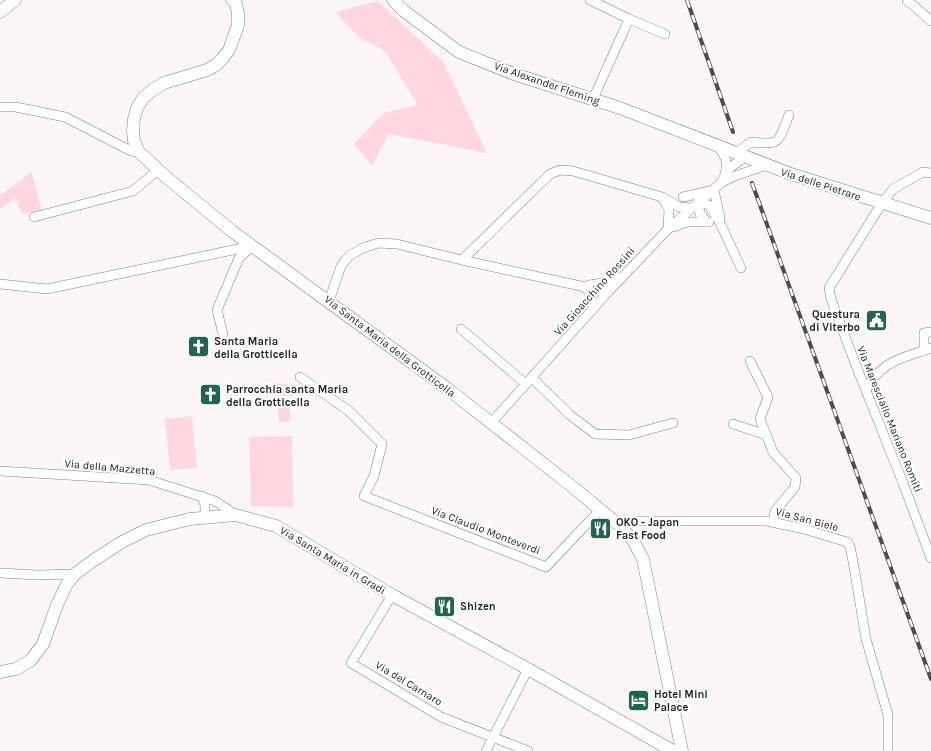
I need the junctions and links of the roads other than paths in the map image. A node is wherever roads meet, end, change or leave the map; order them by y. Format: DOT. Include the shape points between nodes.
graph roads {
  1 [pos="15,0"];
  2 [pos="232,0"];
  3 [pos="393,0"];
  4 [pos="590,0"];
  5 [pos="907,0"];
  6 [pos="0,12"];
  7 [pos="629,19"];
  8 [pos="931,21"];
  9 [pos="665,34"];
  10 [pos="593,99"];
  11 [pos="0,107"];
  12 [pos="789,115"];
  13 [pos="715,144"];
  14 [pos="139,152"];
  15 [pos="741,155"];
  16 [pos="767,165"];
  17 [pos="158,170"];
  18 [pos="731,173"];
  19 [pos="931,173"];
  20 [pos="714,190"];
  21 [pos="682,197"];
  22 [pos="662,198"];
  23 [pos="882,203"];
  24 [pos="695,205"];
  25 [pos="34,217"];
  26 [pos="931,218"];
  27 [pos="707,222"];
  28 [pos="721,225"];
  29 [pos="668,229"];
  30 [pos="252,246"];
  31 [pos="462,260"];
  32 [pos="742,268"];
  33 [pos="622,276"];
  34 [pos="603,283"];
  35 [pos="0,284"];
  36 [pos="584,286"];
  37 [pos="608,292"];
  38 [pos="329,301"];
  39 [pos="593,308"];
  40 [pos="461,329"];
  41 [pos="931,332"];
  42 [pos="223,334"];
  43 [pos="927,350"];
  44 [pos="750,361"];
  45 [pos="300,377"];
  46 [pos="529,381"];
  47 [pos="866,390"];
  48 [pos="490,423"];
  49 [pos="673,423"];
  50 [pos="732,424"];
  51 [pos="766,435"];
  52 [pos="0,471"];
  53 [pos="202,496"];
  54 [pos="600,510"];
  55 [pos="236,515"];
  56 [pos="205,517"];
  57 [pos="773,522"];
  58 [pos="620,526"];
  59 [pos="931,558"];
  60 [pos="0,573"];
  61 [pos="75,574"];
  62 [pos="392,595"];
  63 [pos="528,669"];
  64 [pos="0,672"];
  65 [pos="493,738"];
  66 [pos="486,751"];
  67 [pos="528,751"];
  68 [pos="673,751"];
  69 [pos="682,751"];
  70 [pos="888,751"];
  1 -- 6 [label="main road"];
  2 -- 14 [label="main road, Via Santa Maria della Grotticella" via="236,4 238,25 223,58 207,70 164,83 140,103 133,130"];
  3 -- 10 [label="main road, Via Alexander Fleming" via="458,52 514,74"];
  4 -- 7 [label="street"];
  5 -- 8 [label="street"];
  7 -- 9 [label="street"];
  7 -- 10 [label="street"];
  10 -- 13 [label="main road, Via Alexander Fleming"];
  11 -- 14 [label="street" via="16,107 65,117 131,151"];
  12 -- 15 [label="street" via="779,140 766,144 751,142"];
  13 -- 15 [label="main road, Via delle Pietrare"];
  13 -- 18 [label="street" via="724,154"];
  14 -- 17 [label="main road, Via Santa Maria della Grotticella"];
  15 -- 16 [label="main road, Via delle Pietrare"];
  15 -- 18 [label="street"];
  16 -- 18 [label="street"];
  16 -- 23 [label="main road, Via delle Pietrare"];
  17 -- 25 [label="street" via="133,191"];
  17 -- 30 [label="main road, Via Santa Maria della Grotticella"];
  18 -- 20 [label="street, Via Gioacchino Rossini"];
  19 -- 23 [label="street" via="923,172 893,189"];
  20 -- 21 [label="street"];
  20 -- 24 [label="street, Via Gioacchino Rossini"];
  20 -- 28 [label="street"];
  21 -- 22 [label="street"];
  21 -- 24 [label="street"];
  22 -- 24 [label="street" via="679,207"];
  22 -- 29 [label="street" via="669,210"];
  22 -- 31 [label="street" via="573,171 560,170 550,174"];
  23 -- 26 [label="main road, Via delle Pietrare"];
  23 -- 47 [label="street, Via Maresciallo Mariano Romiti" via="830,288 831,299"];
  24 -- 27 [label="street"];
  24 -- 28 [label="street" via="709,205"];
  24 -- 29 [label="street, Via Gioacchino Rossini"];
  27 -- 28 [label="street"];
  27 -- 29 [label="street" via="688,222"];
  28 -- 32 [label="street"];
  29 -- 33 [label="street, Via Gioacchino Rossini"];
  30 -- 35 [label="street" via="47,289"];
  30 -- 38 [label="main road, Via Santa Maria della Grotticella"];
  30 -- 42 [label="street" via="240,258 217,310"];
  31 -- 36 [label="street"];
  31 -- 38 [label="street" via="397,244 378,243 349,256 341,266"];
  33 -- 34 [label="street"];
  33 -- 37 [label="street, Via Gioacchino Rossini"];
  34 -- 36 [label="street"];
  34 -- 37 [label="street"];
  36 -- 37 [label="street"];
  36 -- 39 [label="street" via="589,290"];
  37 -- 39 [label="street, Via Gioacchino Rossini"];
  38 -- 48 [label="main road, Via Santa Maria della Grotticella"];
  39 -- 46 [label="street, Via Gioacchino Rossini"];
  40 -- 46 [label="street"];
  41 -- 43 [label="street" via="924,332"];
  43 -- 47 [label="street" via="882,367"];
  44 -- 51 [label="street" via="768,397 760,419"];
  45 -- 54 [label="street, Via Claudio Monteverdi" via="349,411 382,444 374,476 364,496 546,567"];
  46 -- 48 [label="street, Via Gioacchino Rossini"];
  46 -- 49 [label="street" via="595,434 629,435"];
  47 -- 59 [label="street, Via Maresciallo Mariano Romiti"];
  48 -- 54 [label="main road, Via Santa Maria della Grotticella"];
  50 -- 51 [label="street"];
  51 -- 57 [label="street" via="773,452 796,478 795,487 774,511"];
  52 -- 53 [label="street, Via della Mazzetta" via="149,480"];
  53 -- 55 [label="street, Via della Mazzetta"];
  53 -- 56 [label="street"];
  54 -- 58 [label="main road, Via Santa Maria della Grotticella"];
  55 -- 56 [label="main road, Via Santa Maria in Gradi"];
  55 -- 62 [label="main road, Via Santa Maria in Gradi" via="276,526"];
  56 -- 61 [label="main road, Via Santa Maria in Gradi" via="146,530 122,542"];
  57 -- 58 [label="street, Via San Biele" via="630,521"];
  57 -- 70 [label="street, Via San Biele" via="847,542 850,546 866,639 888,716"];
  58 -- 69 [label="main road, Via Santa Maria della Grotticella" via="633,540 643,559"];
  60 -- 61 [label="street"];
  61 -- 64 [label="main road, Via Santa Maria in Gradi" via="57,605 43,644 31,660 16,669"];
  62 -- 63 [label="main road, Via Santa Maria in Gradi"];
  62 -- 65 [label="street, Via del Carnaro" via="351,663 441,717"];
  63 -- 65 [label="street"];
  63 -- 68 [label="main road, Via Santa Maria in Gradi"];
  65 -- 66 [label="street"];
  65 -- 67 [label="street, Via del Carnaro"];
}
